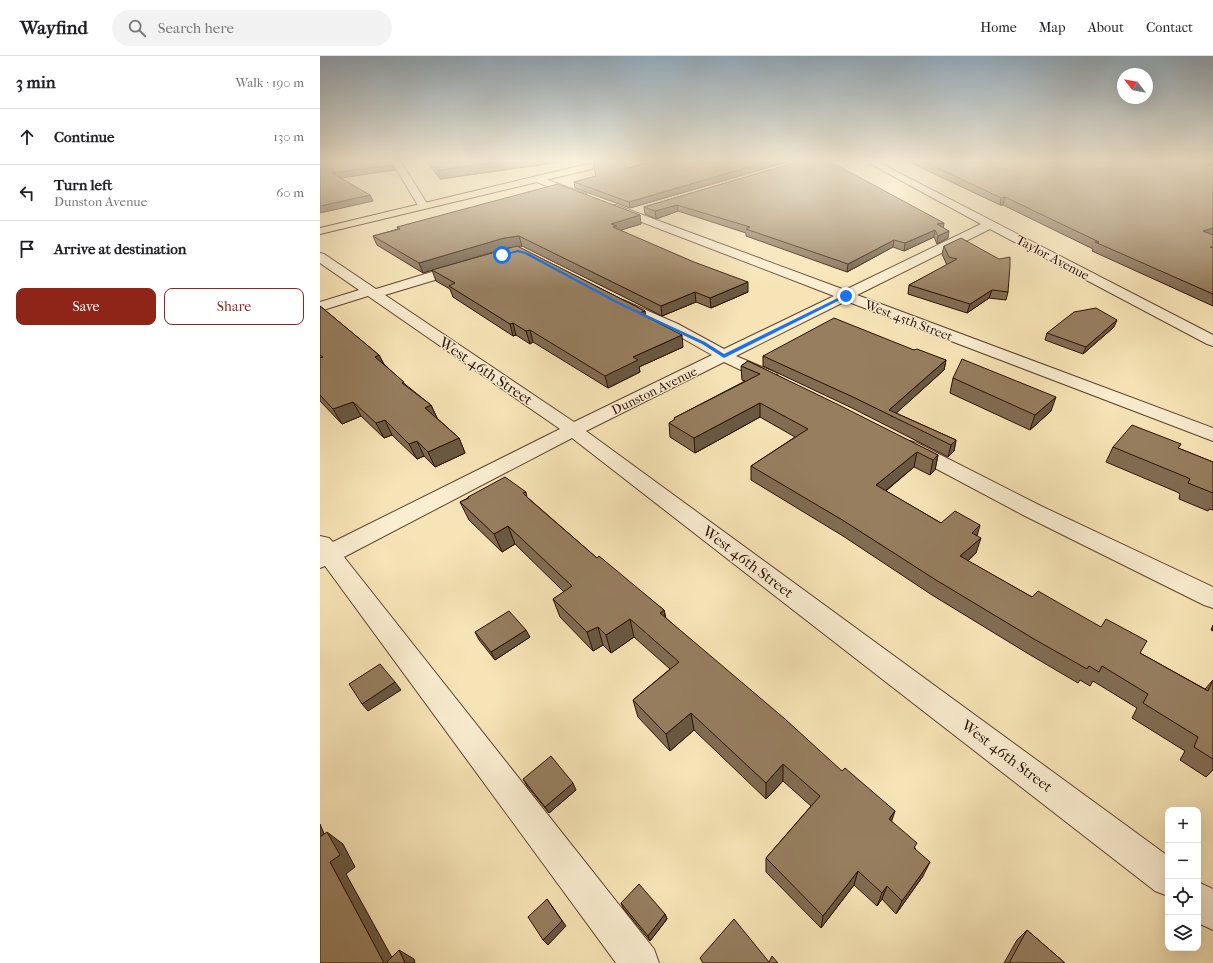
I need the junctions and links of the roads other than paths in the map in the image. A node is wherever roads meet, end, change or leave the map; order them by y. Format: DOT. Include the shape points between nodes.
graph roads {
  1 [pos="426,204"];
  2 [pos="603,204"];
  3 [pos="952,204"];
  4 [pos="423,205"];
  5 [pos="646,209"];
  6 [pos="630,214"];
  7 [pos="990,224"];
  8 [pos="320,230"];
  9 [pos="320,256"];
  10 [pos="479,262"];
  11 [pos="372,292"];
  12 [pos="846,296"];
  13 [pos="608,298"];
  14 [pos="320,307"];
  15 [pos="1213,341"];
  16 [pos="724,356"];
  17 [pos="786,385"];
  18 [pos="573,430"];
  19 [pos="1213,435"];
  20 [pos="897,440"];
  21 [pos="323,552"];
  22 [pos="1213,598"];
  23 [pos="1165,876"];
  24 [pos="1201,902"];
  25 [pos="1213,912"];
  26 [pos="640,963"];
  1 -- 4 [label="main road"];
  2 -- 6 [label="street, West 45th Street"];
  3 -- 7 [label="street, Taylor Avenue"];
  4 -- 8 [label="main road"];
  5 -- 6 [label="street"];
  6 -- 12 [label="street, West 45th Street"];
  7 -- 12 [label="street, Dunston Avenue"];
  7 -- 15 [label="street, Taylor Avenue"];
  9 -- 11 [label="street, West 46th Street"];
  10 -- 11 [label="street"];
  11 -- 14 [label="street"];
  11 -- 18 [label="street, West 46th Street"];
  12 -- 16 [label="street, Dunston Avenue"];
  12 -- 19 [label="street, West 45th Street"];
  13 -- 16 [label="street" via="673,327"];
  16 -- 17 [label="street"];
  16 -- 18 [label="street, Dunston Avenue"];
  18 -- 21 [label="street, Dunston Avenue"];
  18 -- 23 [label="street, West 46th Street"];
  20 -- 22 [label="street" via="1033,511"];
  21 -- 26 [label="street"];
  24 -- 25 [label="street"];
}
